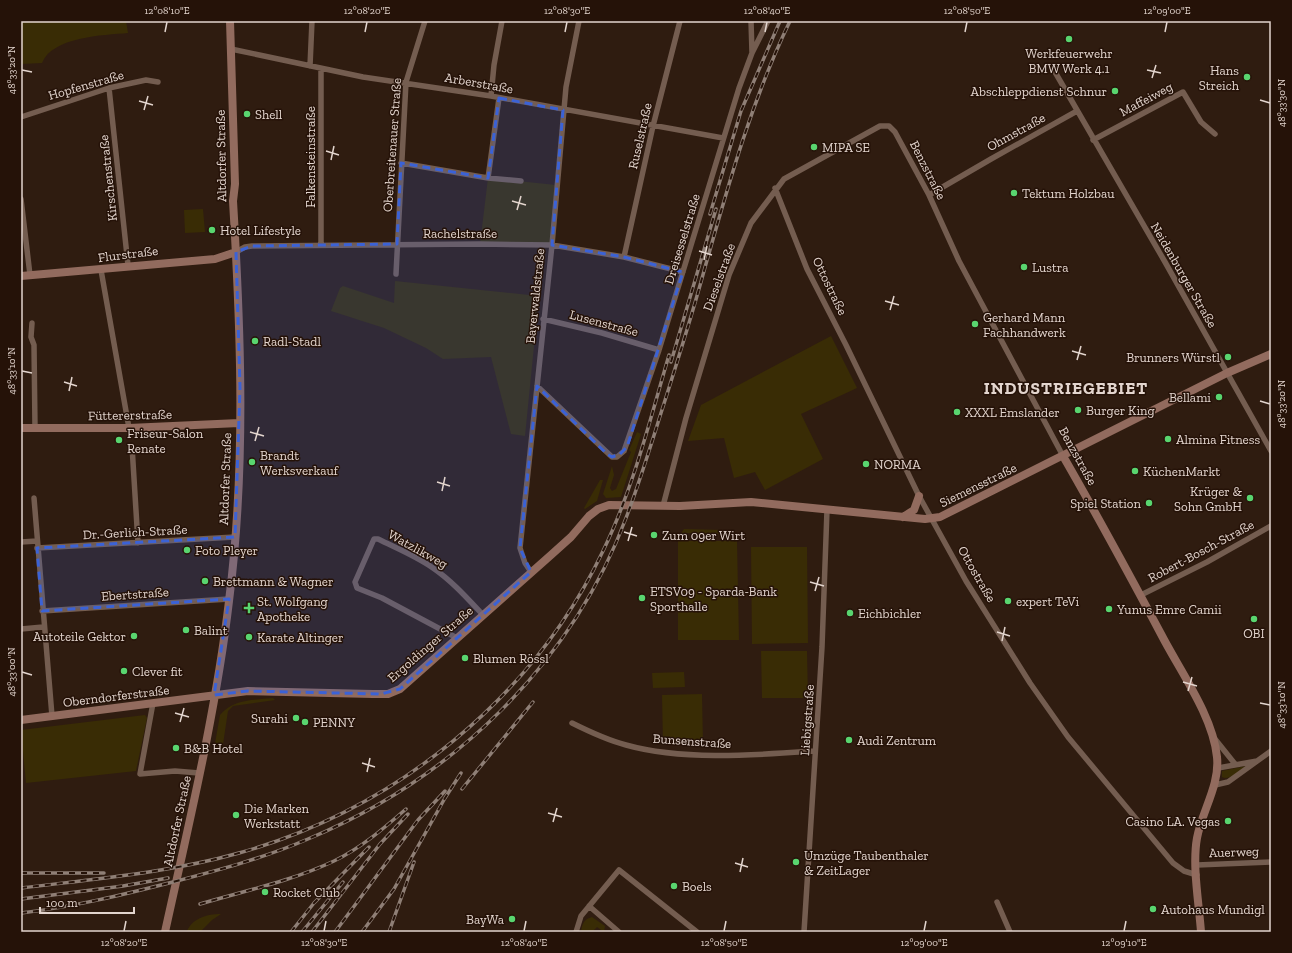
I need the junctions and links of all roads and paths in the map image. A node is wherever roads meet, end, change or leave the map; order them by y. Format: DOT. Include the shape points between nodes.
graph roads {
  1 [pos="230,21"];
  2 [pos="312,21"];
  3 [pos="426,21"];
  4 [pos="502,21"];
  5 [pos="579,21"];
  6 [pos="680,21"];
  7 [pos="750,21"];
  8 [pos="768,21"];
  9 [pos="231,49"];
  10 [pos="752,53"];
  11 [pos="310,66"];
  12 [pos="321,68"];
  13 [pos="1055,72"];
  14 [pos="158,82"];
  15 [pos="406,82"];
  16 [pos="109,88"];
  17 [pos="491,96"];
  18 [pos="499,98"];
  19 [pos="563,110"];
  20 [pos="1077,111"];
  21 [pos="21,117"];
  22 [pos="653,126"];
  23 [pos="889,126"];
  24 [pos="1215,134"];
  25 [pos="723,138"];
  26 [pos="1093,140"];
  27 [pos="401,163"];
  28 [pos="488,178"];
  29 [pos="521,181"];
  30 [pos="775,188"];
  31 [pos="929,195"];
  32 [pos="21,199"];
  33 [pos="397,244"];
  34 [pos="321,245"];
  35 [pos="552,245"];
  36 [pos="236,252"];
  37 [pos="624,257"];
  38 [pos="128,265"];
  39 [pos="101,270"];
  40 [pos="683,272"];
  41 [pos="396,274"];
  42 [pos="30,275"];
  43 [pos="21,276"];
  44 [pos="543,319"];
  45 [pos="32,323"];
  46 [pos="659,350"];
  47 [pos="1271,354"];
  48 [pos="1227,373"];
  49 [pos="537,386"];
  50 [pos="239,423"];
  51 [pos="21,428"];
  52 [pos="35,428"];
  53 [pos="129,428"];
  54 [pos="132,446"];
  55 [pos="1271,451"];
  56 [pos="1063,456"];
  57 [pos="919,496"];
  58 [pos="34,498"];
  59 [pos="620,505"];
  60 [pos="663,506"];
  61 [pos="827,510"];
  62 [pos="903,517"];
  63 [pos="932,519"];
  64 [pos="1271,526"];
  65 [pos="235,537"];
  66 [pos="37,541"];
  67 [pos="21,542"];
  68 [pos="138,543"];
  69 [pos="37,548"];
  70 [pos="531,572"];
  71 [pos="1141,595"];
  72 [pos="230,600"];
  73 [pos="42,611"];
  74 [pos="483,615"];
  75 [pos="43,627"];
  76 [pos="21,630"];
  77 [pos="457,638"];
  78 [pos="214,695"];
  79 [pos="153,703"];
  80 [pos="52,716"];
  81 [pos="21,720"];
  82 [pos="572,723"];
  83 [pos="1215,739"];
  84 [pos="815,751"];
  85 [pos="1271,751"];
  86 [pos="1257,760"];
  87 [pos="1235,764"];
  88 [pos="1218,768"];
  89 [pos="199,774"];
  90 [pos="1215,785"];
  91 [pos="1271,862"];
  92 [pos="1197,865"];
  93 [pos="1197,875"];
  94 [pos="997,902"];
  95 [pos="589,906"];
  96 [pos="166,929"];
  97 [pos="576,932"];
  98 [pos="619,932"];
  99 [pos="697,932"];
  100 [pos="804,932"];
  101 [pos="1010,932"];
  102 [pos="1201,932"];
  1 -- 9 [label="main road, Altdorfer Straße"];
  2 -- 11 [label="street"];
  3 -- 15 [label="street, Oberbreitenauer Straße"];
  4 -- 17 [label="street"];
  5 -- 19 [label="street, Bayerwaldstraße"];
  6 -- 22 [label="street, Ruselstraße"];
  7 -- 10 [label="street"];
  8 -- 10 [label="street, Dreisesselstraße"];
  9 -- 11 [label="street, Arberstraße"];
  9 -- 36 [label="main road, Altdorfer Straße"];
  10 -- 25 [label="street, Dreisesselstraße"];
  11 -- 12 [label="street, Arberstraße"];
  12 -- 15 [label="street, Arberstraße" via="363,77"];
  12 -- 34 [label="street, Falkensteinstraße"];
  13 -- 20 [label="street"];
  14 -- 16 [label="street, Hopfenstraße" via="146,80"];
  15 -- 17 [label="street, Arberstraße"];
  15 -- 27 [label="street, Oberbreitenauer Straße"];
  16 -- 21 [label="street, Hopfenstraße"];
  16 -- 38 [label="street, Kirschenstraße"];
  17 -- 18 [label="street, Arberstraße"];
  18 -- 19 [label="street, Arberstraße"];
  18 -- 28 [label="street"];
  19 -- 22 [label="street, Arberstraße"];
  19 -- 35 [label="street, Bayerwaldstraße"];
  20 -- 26 [label="street, Neidenburger Straße"];
  20 -- 31 [label="street, Ohmstraße"];
  22 -- 25 [label="street, Arberstraße"];
  22 -- 37 [label="street, Ruselstraße"];
  23 -- 30 [label="street, Dieselstraße" via="880,126 784,179"];
  23 -- 31 [label="street, Benzstraße" via="895,132"];
  24 -- 26 [label="street, Maffeiweg" via="1201,122 1183,92"];
  25 -- 40 [label="street, Dreisesselstraße"];
  26 -- 48 [label="street, Neidenburger Straße"];
  27 -- 28 [label="street"];
  27 -- 33 [label="street, Oberbreitenauer Straße"];
  28 -- 29 [label="street"];
  30 -- 57 [label="street, Ottostraße" via="807,269"];
  30 -- 60 [label="street, Dieselstraße" via="751,223 729,275 686,418"];
  31 -- 56 [label="street, Benzstraße" via="959,262"];
  32 -- 42 [label="street"];
  33 -- 34 [label="street, Rachelstraße"];
  33 -- 35 [label="street, Rachelstraße"];
  33 -- 41 [label="street, Oberbreitenauer Straße"];
  34 -- 36 [label="street, Rachelstraße" via="252,246"];
  35 -- 37 [label="street, Rachelstraße"];
  35 -- 44 [label="street, Bayerwaldstraße"];
  36 -- 38 [label="main road, Flurstraße" via="215,259"];
  36 -- 50 [label="main road, Altdorfer Straße"];
  37 -- 40 [label="street, Rachelstraße"];
  38 -- 39 [label="main road, Flurstraße"];
  39 -- 42 [label="main road, Flurstraße"];
  39 -- 53 [label="street"];
  40 -- 46 [label="street, Dreisesselstraße"];
  42 -- 43 [label="main road, Flurstraße"];
  44 -- 46 [label="street, Lusenstraße"];
  44 -- 49 [label="street, Bayerwaldstraße"];
  45 -- 52 [label="street"];
  46 -- 49 [label="street, Dreisesselstraße" via="627,447 617,457 612,457"];
  47 -- 48 [label="main road, Siemensstraße"];
  48 -- 55 [label="street, Neidenburger Straße"];
  48 -- 56 [label="main road, Siemensstraße"];
  49 -- 70 [label="street, Bayerwaldstraße" via="520,548"];
  50 -- 53 [label="main road, Füttererstraße"];
  50 -- 65 [label="main road, Altdorfer Straße"];
  51 -- 52 [label="main road, Füttererstraße"];
  52 -- 53 [label="main road, Füttererstraße"];
  54 -- 68 [label="street"];
  56 -- 63 [label="main road, Siemensstraße"];
  56 -- 71 [label="main road, Benzstraße"];
  57 -- 62 [label="main road" via="914,510"];
  57 -- 63 [label="street, Ottostraße"];
  58 -- 66 [label="street"];
  59 -- 60 [label="main road, Siemensstraße"];
  59 -- 70 [label="main road, Ergoldinger Straße" via="603,507 593,512"];
  60 -- 61 [label="main road, Siemensstraße" via="751,502"];
  61 -- 62 [label="main road, Siemensstraße"];
  61 -- 84 [label="street, Liebigstraße"];
  62 -- 63 [label="main road, Siemensstraße"];
  63 -- 93 [label="street, Ottostraße" via="966,581 1030,683 1068,737 1173,863 1184,871"];
  64 -- 71 [label="street, Robert-Bosch-Straße"];
  65 -- 68 [label="street, Dr.-Gerlich-Straße"];
  65 -- 72 [label="main road, Altdorfer Straße"];
  66 -- 67 [label="street"];
  66 -- 69 [label="street"];
  68 -- 69 [label="street, Dr.-Gerlich-Straße"];
  69 -- 73 [label="street"];
  70 -- 74 [label="main road, Ergoldinger Straße"];
  71 -- 83 [label="main road, Benzstraße"];
  72 -- 73 [label="street, Ebertstraße"];
  72 -- 78 [label="main road, Altdorfer Straße"];
  73 -- 75 [label="street"];
  74 -- 77 [label="main road, Ergoldinger Straße"];
  74 -- 77 [label="street, Watzlikweg" via="450,581 433,568 375,539 355,582 357,588 388,601"];
  75 -- 76 [label="street"];
  75 -- 80 [label="street"];
  77 -- 78 [label="main road, Ergoldinger Straße" via="400,689 388,694 248,691"];
  78 -- 79 [label="main road, Oberndorferstraße"];
  78 -- 89 [label="main road, Altdorfer Straße"];
  79 -- 80 [label="main road, Oberndorferstraße"];
  79 -- 89 [label="street" via="140,774 176,771"];
  80 -- 81 [label="main road, Oberndorferstraße"];
  82 -- 84 [label="street, Bunsenstraße" via="596,735 626,745 667,752 742,755"];
  83 -- 87 [label="street"];
  83 -- 88 [label="main road, Benzstraße"];
  84 -- 100 [label="street, Liebigstraße"];
  85 -- 86 [label="street"];
  86 -- 87 [label="street"];
  86 -- 90 [label="street" via="1228,782"];
  87 -- 88 [label="street"];
  88 -- 90 [label="main road, Benzstraße"];
  89 -- 96 [label="main road, Altdorfer Straße"];
  90 -- 92 [label="main road, Benzstraße" via="1198,833"];
  91 -- 92 [label="street, Auerweg"];
  92 -- 93 [label="main road, Benzstraße"];
  93 -- 102 [label="main road"];
  94 -- 101 [label="street"];
  95 -- 97 [label="street" via="577,922"];
  95 -- 98 [label="street"];
  95 -- 99 [label="street" via="619,870"];
}
